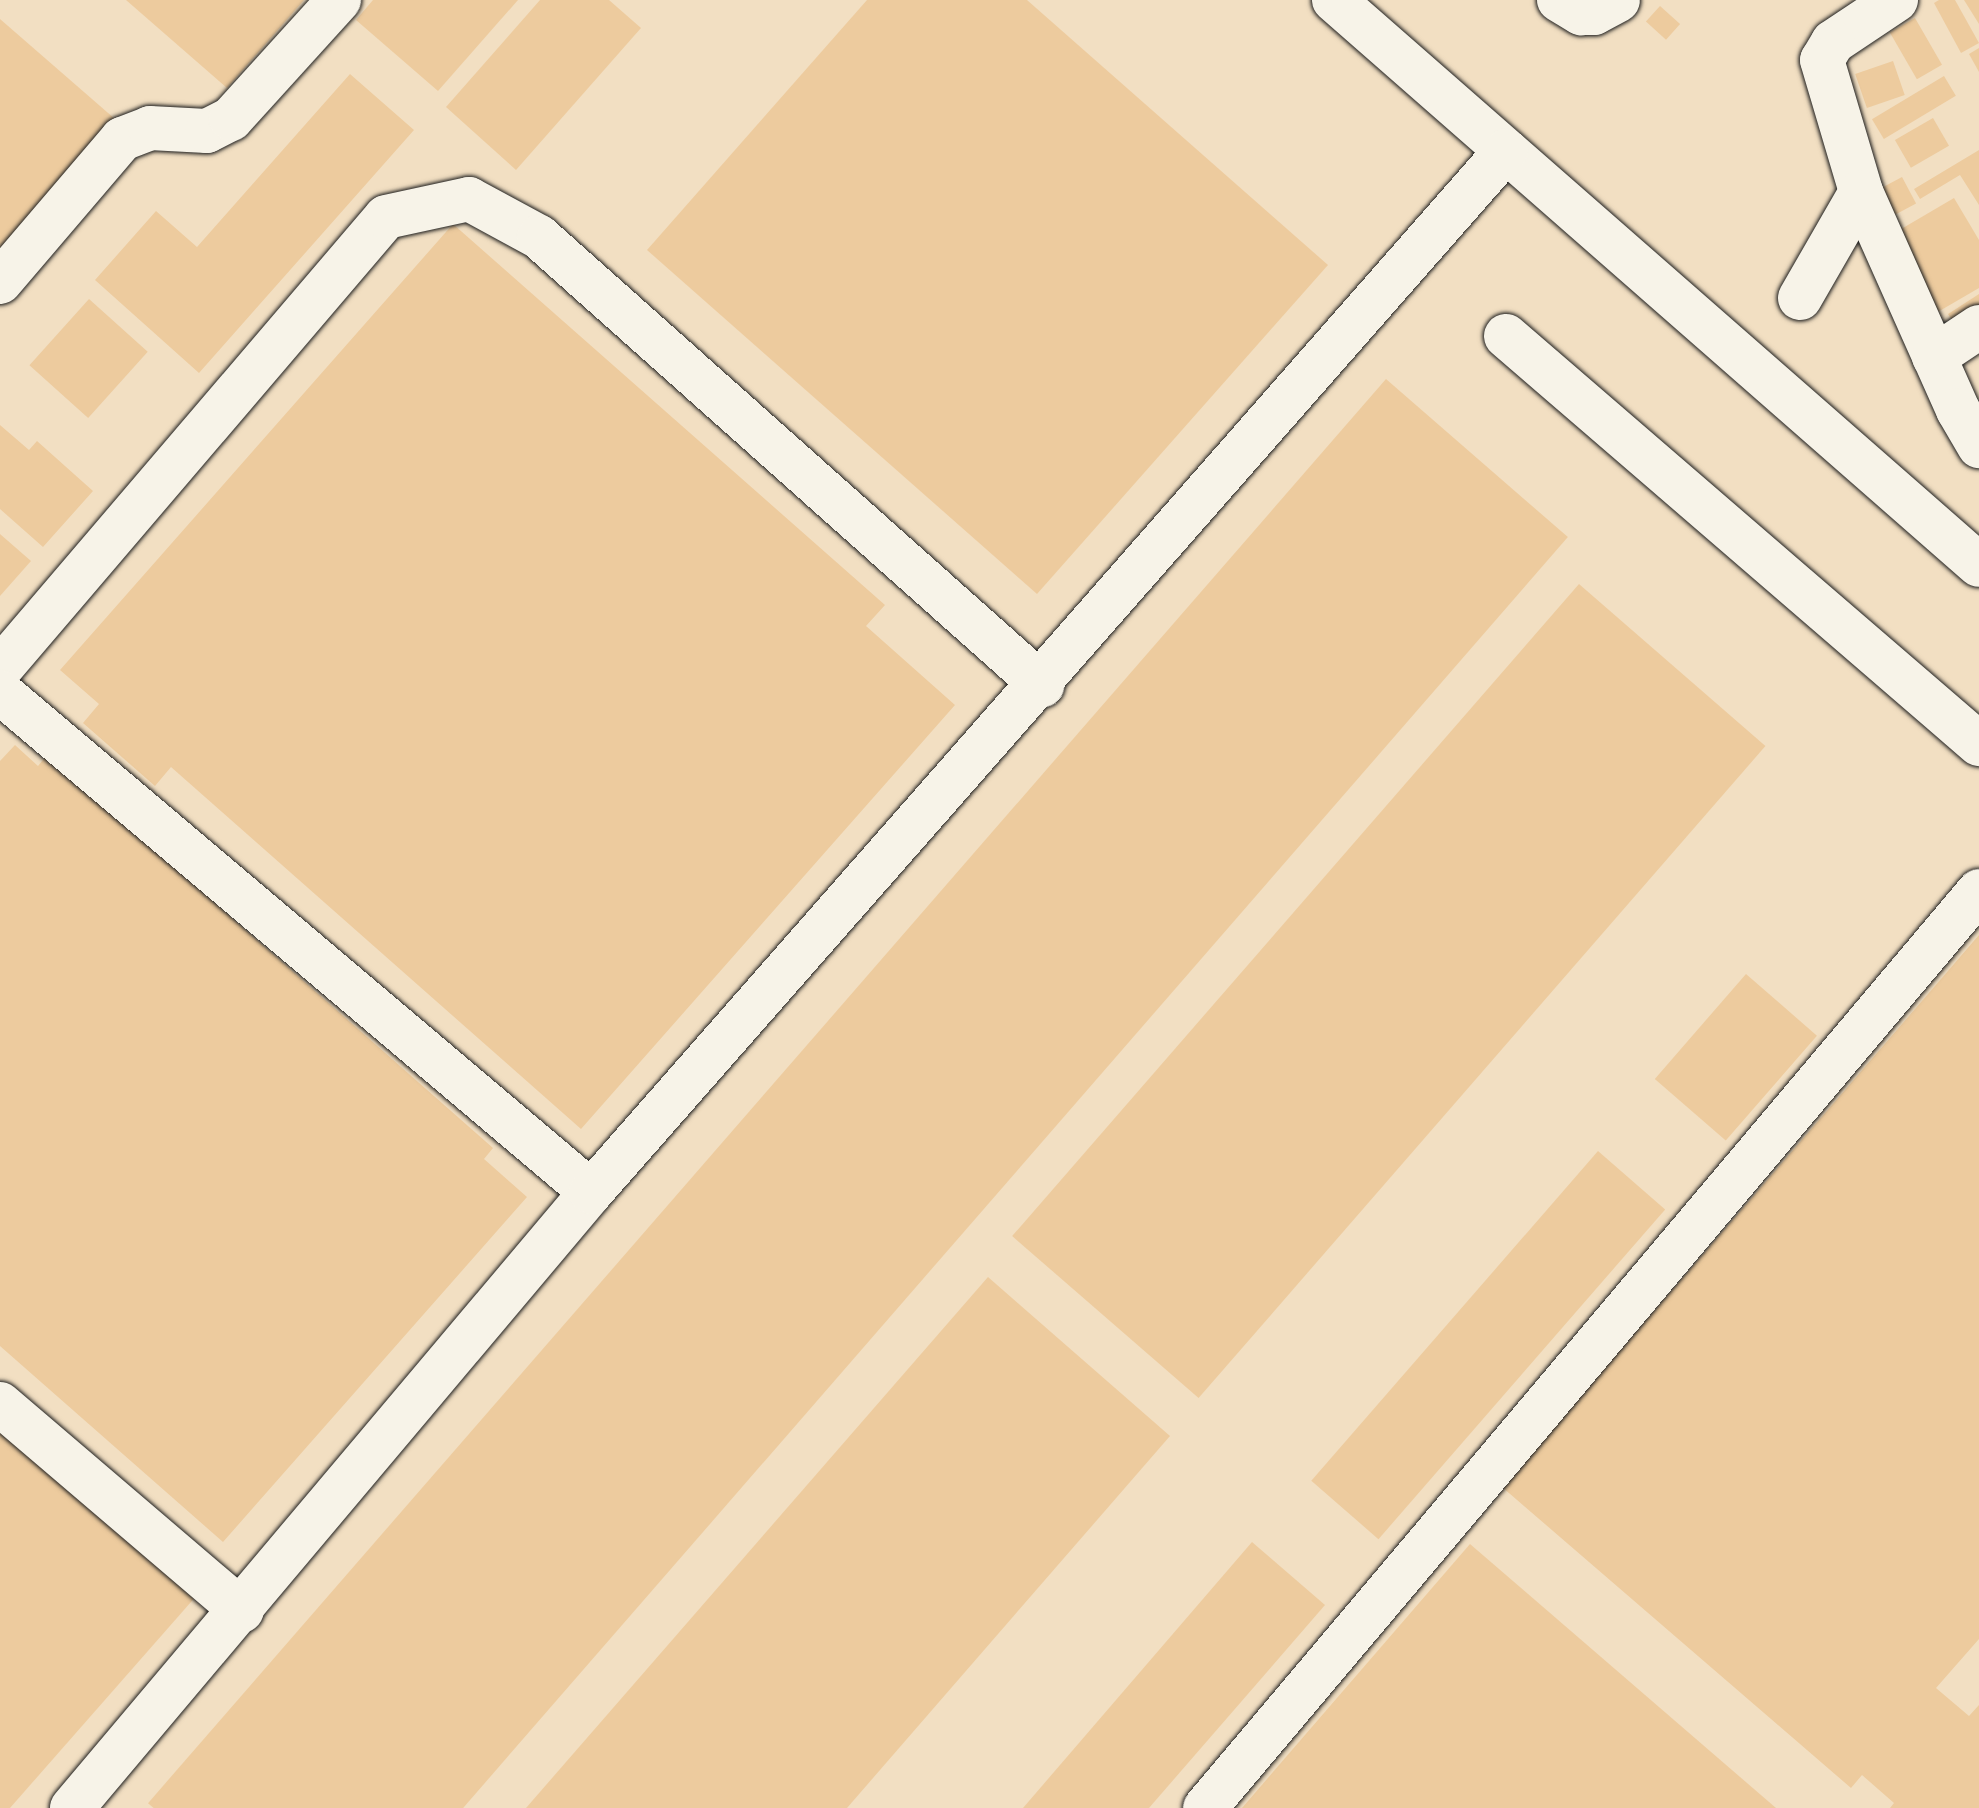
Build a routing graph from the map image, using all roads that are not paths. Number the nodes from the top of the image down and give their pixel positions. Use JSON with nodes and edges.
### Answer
{"nodes":[{"id":1,"x":339,"y":0,"type":"edge"},
{"id":2,"x":1334,"y":0,"type":"edge"},
{"id":3,"x":1559,"y":0,"type":"edge"},
{"id":4,"x":1618,"y":0,"type":"edge"},
{"id":5,"x":1896,"y":0,"type":"edge"},
{"id":6,"x":1506,"y":151,"type":"junction"},
{"id":7,"x":1861,"y":192,"type":"junction"},
{"id":8,"x":0,"y":282,"type":"edge"},
{"id":9,"x":1800,"y":298,"type":"dead end"},
{"id":10,"x":1979,"y":327,"type":"edge"},
{"id":11,"x":1506,"y":336,"type":"dead end"},
{"id":12,"x":1934,"y":357,"type":"junction"},
{"id":13,"x":1979,"y":446,"type":"edge"},
{"id":14,"x":1979,"y":565,"type":"edge"},
{"id":15,"x":0,"y":669,"type":"edge"},
{"id":16,"x":1042,"y":685,"type":"junction"},
{"id":17,"x":0,"y":692,"type":"edge"},
{"id":18,"x":1979,"y":744,"type":"edge"},
{"id":19,"x":1979,"y":891,"type":"edge"},
{"id":20,"x":591,"y":1192,"type":"junction"},
{"id":21,"x":0,"y":1404,"type":"edge"},
{"id":22,"x":242,"y":1611,"type":"junction"},
{"id":23,"x":72,"y":1808,"type":"edge"},
{"id":24,"x":1205,"y":1808,"type":"edge"}],
"edges":[{"from":1,"to":8,"type":"street"},
{"from":2,"to":6,"type":"street"},
{"from":3,"to":4,"type":"street"},
{"from":5,"to":7,"type":"street"},
{"from":6,"to":14,"type":"street"},
{"from":6,"to":16,"type":"street"},
{"from":7,"to":9,"type":"street"},
{"from":7,"to":12,"type":"street"},
{"from":10,"to":12,"type":"street"},
{"from":11,"to":18,"type":"street"},
{"from":12,"to":13,"type":"street"},
{"from":15,"to":16,"type":"street"},
{"from":16,"to":20,"type":"street"},
{"from":17,"to":20,"type":"street"},
{"from":19,"to":24,"type":"street"},
{"from":20,"to":22,"type":"street"},
{"from":21,"to":22,"type":"street"},
{"from":22,"to":23,"type":"street"}]}
